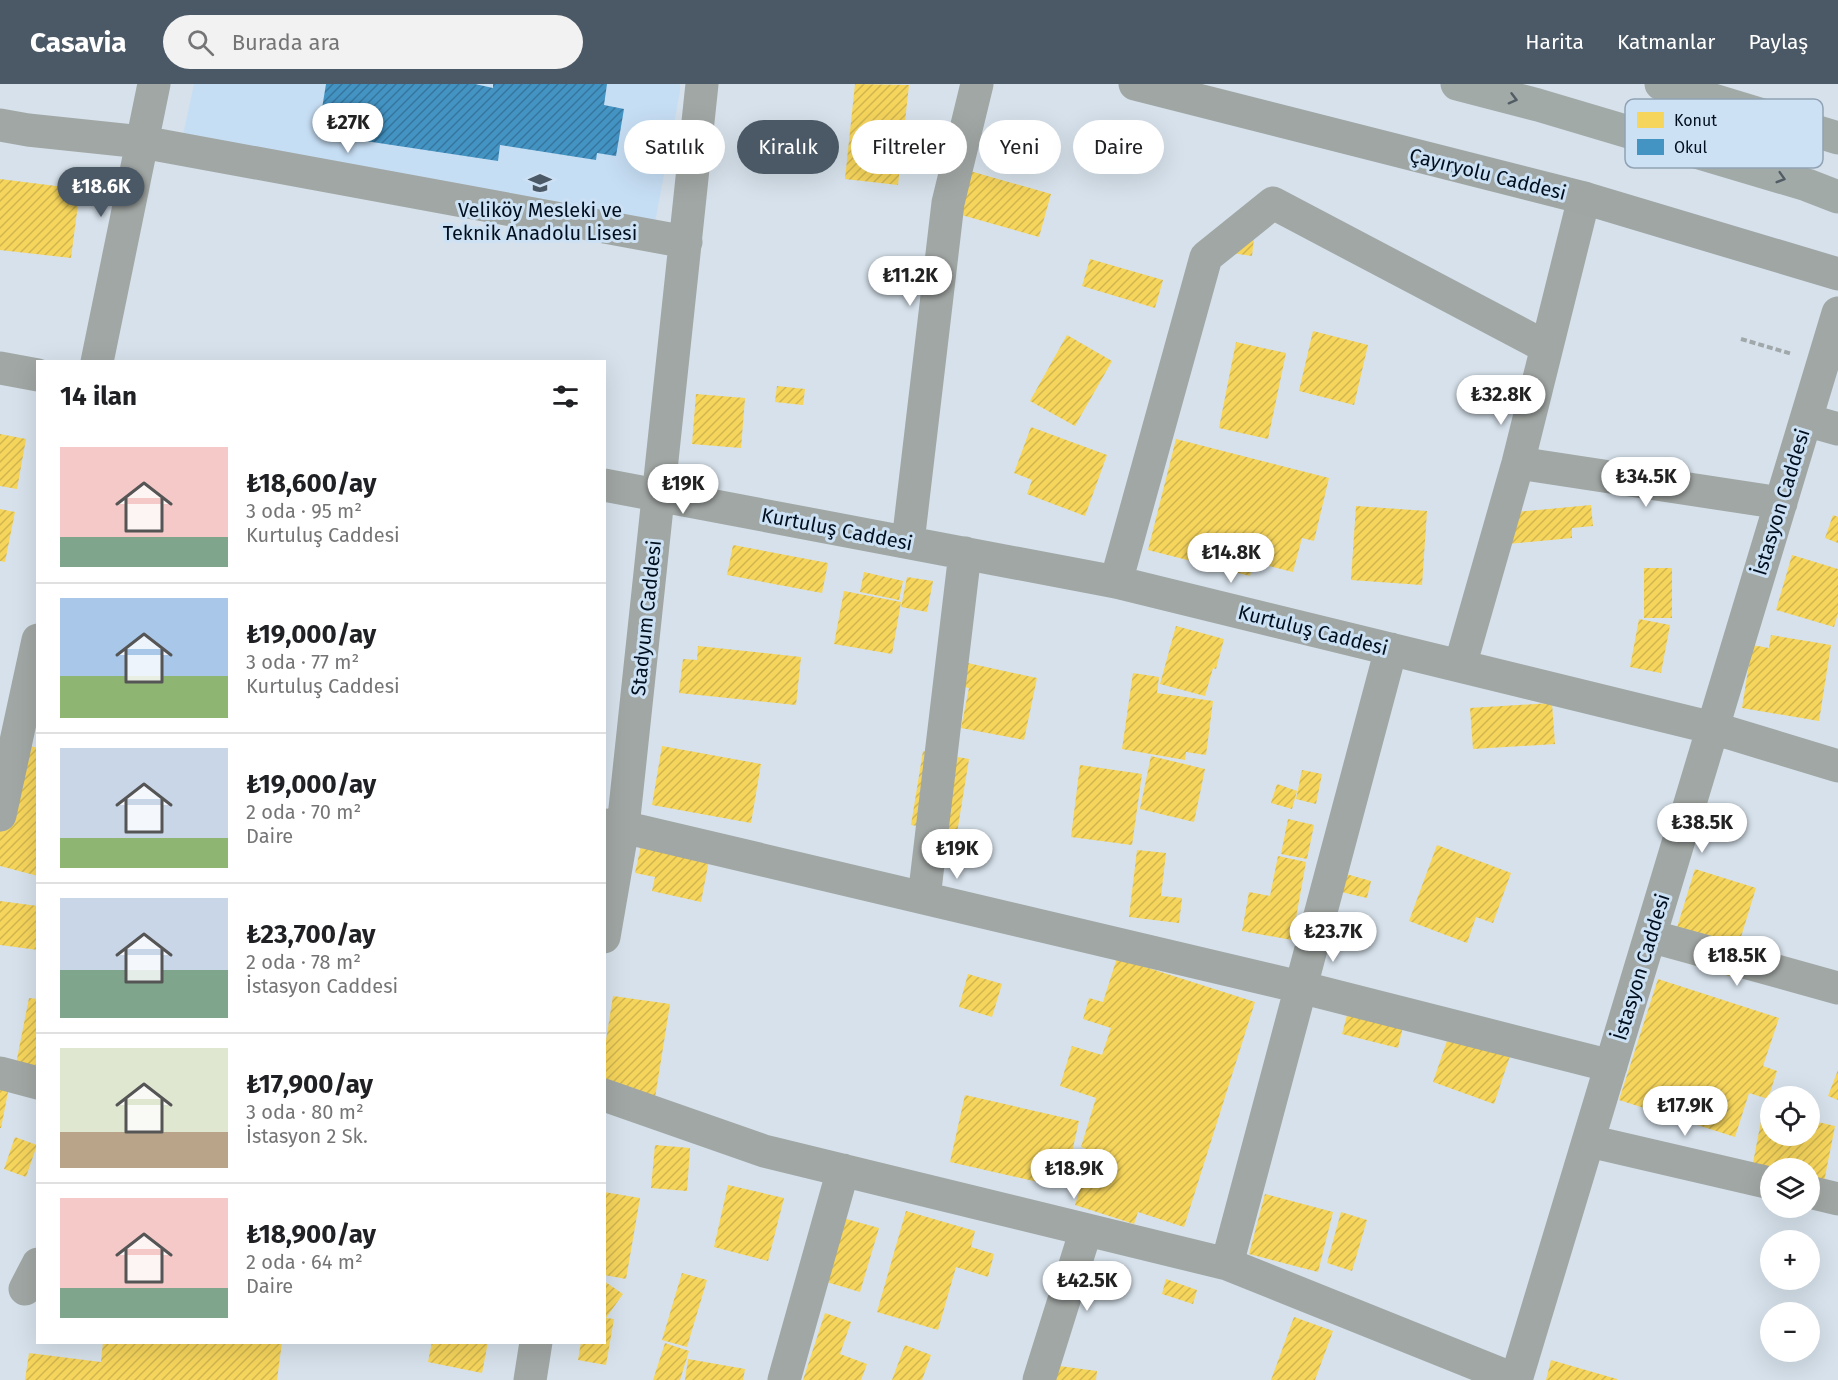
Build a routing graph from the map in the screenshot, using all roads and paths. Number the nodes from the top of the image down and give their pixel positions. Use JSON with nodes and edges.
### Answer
{"nodes":[{"id":1,"x":154,"y":84,"type":"edge"},
{"id":2,"x":702,"y":84,"type":"edge"},
{"id":3,"x":977,"y":84,"type":"edge"},
{"id":4,"x":1136,"y":84,"type":"edge"},
{"id":5,"x":1457,"y":84,"type":"edge"},
{"id":6,"x":1661,"y":84,"type":"edge"},
{"id":7,"x":1710,"y":99,"type":"edge"},
{"id":8,"x":0,"y":125,"type":"edge"},
{"id":9,"x":1625,"y":131,"type":"edge"},
{"id":10,"x":1823,"y":133,"type":"edge"},
{"id":11,"x":1838,"y":138,"type":"edge"},
{"id":12,"x":142,"y":142,"type":"junction"},
{"id":13,"x":1748,"y":168,"type":"edge"},
{"id":14,"x":1838,"y":197,"type":"edge"},
{"id":15,"x":1584,"y":198,"type":"junction"},
{"id":16,"x":686,"y":242,"type":"junction"},
{"id":17,"x":1838,"y":274,"type":"edge"},
{"id":18,"x":1838,"y":313,"type":"edge"},
{"id":19,"x":1741,"y":339,"type":"dead end"},
{"id":20,"x":1546,"y":347,"type":"junction"},
{"id":21,"x":97,"y":360,"type":"edge"},
{"id":22,"x":1823,"y":363,"type":"junction"},
{"id":23,"x":0,"y":368,"type":"edge"},
{"id":24,"x":36,"y":375,"type":"edge"},
{"id":25,"x":1806,"y":420,"type":"junction"},
{"id":26,"x":1838,"y":429,"type":"edge"},
{"id":27,"x":1518,"y":463,"type":"junction"},
{"id":28,"x":606,"y":485,"type":"edge"},
{"id":29,"x":659,"y":495,"type":"junction"},
{"id":30,"x":1781,"y":503,"type":"junction"},
{"id":31,"x":908,"y":542,"type":"junction"},
{"id":32,"x":965,"y":553,"type":"junction"},
{"id":33,"x":1116,"y":582,"type":"junction"},
{"id":34,"x":1391,"y":649,"type":"junction"},
{"id":35,"x":36,"y":658,"type":"edge"},
{"id":36,"x":1460,"y":666,"type":"junction"},
{"id":37,"x":31,"y":703,"type":"edge"},
{"id":38,"x":1713,"y":728,"type":"junction"},
{"id":39,"x":1838,"y":766,"type":"edge"},
{"id":40,"x":0,"y":815,"type":"edge"},
{"id":41,"x":614,"y":826,"type":"edge"},
{"id":42,"x":924,"y":898,"type":"junction"},
{"id":43,"x":606,"y":915,"type":"edge"},
{"id":44,"x":1650,"y":936,"type":"junction"},
{"id":45,"x":1300,"y":987,"type":"junction"},
{"id":46,"x":1838,"y":988,"type":"edge"},
{"id":47,"x":1611,"y":1066,"type":"junction"},
{"id":48,"x":0,"y":1073,"type":"edge"},
{"id":49,"x":36,"y":1082,"type":"edge"},
{"id":50,"x":606,"y":1096,"type":"edge"},
{"id":51,"x":1589,"y":1141,"type":"junction"},
{"id":52,"x":843,"y":1170,"type":"junction"},
{"id":53,"x":1760,"y":1181,"type":"edge"},
{"id":54,"x":1820,"y":1195,"type":"edge"},
{"id":55,"x":1838,"y":1199,"type":"edge"},
{"id":56,"x":1086,"y":1230,"type":"junction"},
{"id":57,"x":1227,"y":1264,"type":"junction"},
{"id":58,"x":537,"y":1344,"type":"edge"},
{"id":59,"x":530,"y":1380,"type":"edge"},
{"id":60,"x":784,"y":1380,"type":"edge"},
{"id":61,"x":1039,"y":1380,"type":"edge"},
{"id":62,"x":1516,"y":1380,"type":"edge"}],
"edges":[{"from":1,"to":12,"type":"street"},
{"from":2,"to":16,"type":"street","name":"Stadyum Caddesi"},
{"from":3,"to":31,"type":"street"},
{"from":4,"to":15,"type":"street","name":"Çayıryolu Caddesi"},
{"from":5,"to":9,"type":"main road","one_way":true},
{"from":6,"to":7,"type":"main road"},
{"from":8,"to":12,"type":"street"},
{"from":10,"to":11,"type":"main road"},
{"from":12,"to":16,"type":"street"},
{"from":12,"to":21,"type":"street"},
{"from":13,"to":14,"type":"main road","one_way":true},
{"from":15,"to":17,"type":"street","name":"Çayıryolu Caddesi"},
{"from":15,"to":20,"type":"street"},
{"from":16,"to":29,"type":"street","name":"Stadyum Caddesi"},
{"from":18,"to":22,"type":"street","name":"İstasyon Caddesi"},
{"from":19,"to":22,"type":"path"},
{"from":20,"to":27,"type":"street"},
{"from":20,"to":33,"type":"street"},
{"from":22,"to":25,"type":"street","name":"İstasyon Caddesi"},
{"from":23,"to":24,"type":"street"},
{"from":25,"to":26,"type":"street"},
{"from":25,"to":30,"type":"street","name":"İstasyon Caddesi"},
{"from":27,"to":30,"type":"street"},
{"from":27,"to":36,"type":"street"},
{"from":28,"to":29,"type":"street","name":"Kurtuluş Caddesi"},
{"from":29,"to":31,"type":"street","name":"Kurtuluş Caddesi"},
{"from":29,"to":41,"type":"street","name":"Stadyum Caddesi"},
{"from":30,"to":38,"type":"street","name":"İstasyon Caddesi"},
{"from":31,"to":32,"type":"street","name":"Kurtuluş Caddesi"},
{"from":32,"to":33,"type":"street","name":"Kurtuluş Caddesi"},
{"from":32,"to":42,"type":"street"},
{"from":33,"to":34,"type":"street","name":"Kurtuluş Caddesi"},
{"from":34,"to":36,"type":"street","name":"Kurtuluş Caddesi"},
{"from":34,"to":45,"type":"street"},
{"from":35,"to":37,"type":"street"},
{"from":36,"to":38,"type":"street","name":"Kurtuluş Caddesi"},
{"from":37,"to":40,"type":"street"},
{"from":38,"to":39,"type":"street","name":"Kurtuluş Caddesi"},
{"from":38,"to":44,"type":"street","name":"İstasyon Caddesi"},
{"from":41,"to":42,"type":"street"},
{"from":41,"to":43,"type":"street","name":"Stadyum Caddesi"},
{"from":42,"to":45,"type":"street"},
{"from":44,"to":46,"type":"street"},
{"from":44,"to":47,"type":"street","name":"İstasyon Caddesi"},
{"from":45,"to":47,"type":"street"},
{"from":45,"to":57,"type":"street"},
{"from":47,"to":51,"type":"street","name":"İstasyon Caddesi"},
{"from":48,"to":49,"type":"street"},
{"from":50,"to":52,"type":"street"},
{"from":51,"to":53,"type":"street"},
{"from":51,"to":62,"type":"street","name":"İstasyon Caddesi"},
{"from":52,"to":56,"type":"street"},
{"from":52,"to":60,"type":"street"},
{"from":54,"to":55,"type":"street"},
{"from":56,"to":57,"type":"street"},
{"from":56,"to":61,"type":"street"},
{"from":57,"to":62,"type":"street"},
{"from":58,"to":59,"type":"street"}]}
